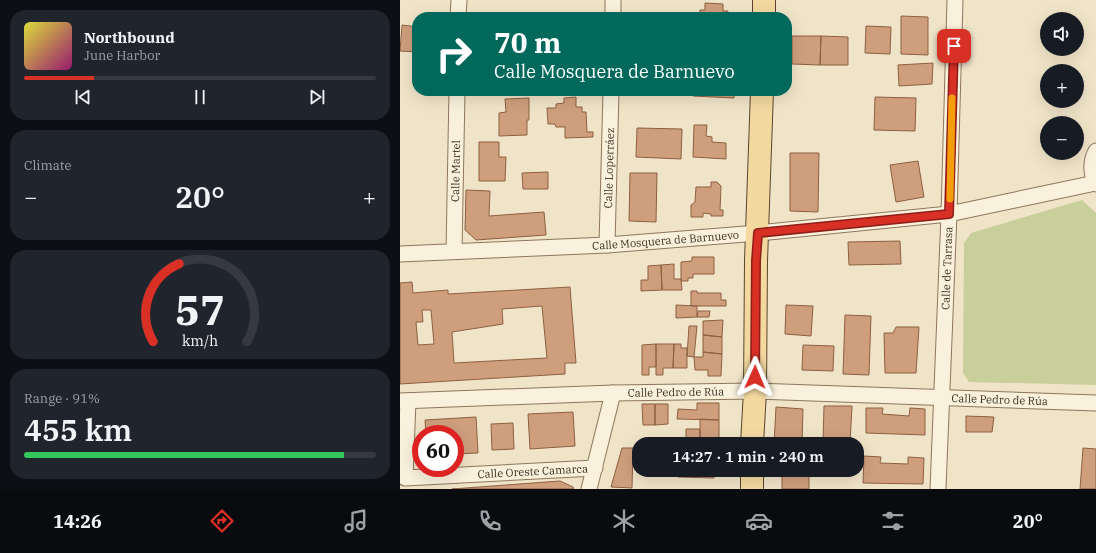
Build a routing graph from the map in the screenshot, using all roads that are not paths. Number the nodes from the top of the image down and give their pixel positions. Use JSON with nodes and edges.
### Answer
{"nodes":[{"id":1,"x":459,"y":0,"type":"edge"},
{"id":2,"x":613,"y":0,"type":"edge"},
{"id":3,"x":764,"y":0,"type":"edge"},
{"id":4,"x":955,"y":0,"type":"edge"},
{"id":5,"x":458,"y":12,"type":"edge"},
{"id":6,"x":613,"y":12,"type":"edge"},
{"id":7,"x":764,"y":12,"type":"edge"},
{"id":8,"x":457,"y":96,"type":"edge"},
{"id":9,"x":611,"y":96,"type":"edge"},
{"id":10,"x":762,"y":96,"type":"edge"},
{"id":11,"x":1096,"y":151,"type":"edge"},
{"id":12,"x":1096,"y":183,"type":"edge"},
{"id":13,"x":949,"y":214,"type":"junction"},
{"id":14,"x":758,"y":233,"type":"junction"},
{"id":15,"x":607,"y":245,"type":"junction"},
{"id":16,"x":454,"y":252,"type":"junction"},
{"id":17,"x":400,"y":254,"type":"edge"},
{"id":18,"x":755,"y":391,"type":"junction"},
{"id":19,"x":613,"y":392,"type":"junction"},
{"id":20,"x":942,"y":397,"type":"junction"},
{"id":21,"x":404,"y":401,"type":"edge"},
{"id":22,"x":1096,"y":403,"type":"edge"},
{"id":23,"x":752,"y":437,"type":"edge"},
{"id":24,"x":595,"y":468,"type":"junction"},
{"id":25,"x":752,"y":477,"type":"edge"},
{"id":26,"x":589,"y":489,"type":"edge"},
{"id":27,"x":752,"y":489,"type":"edge"},
{"id":28,"x":938,"y":489,"type":"edge"}],
"edges":[{"from":1,"to":5,"type":"street"},
{"from":2,"to":6,"type":"street"},
{"from":3,"to":7,"type":"main road"},
{"from":4,"to":13,"type":"street","name":"Calle de Tarrasa"},
{"from":8,"to":16,"type":"street","name":"Calle Martel"},
{"from":9,"to":15,"type":"street","name":"Calle Loperráez"},
{"from":10,"to":14,"type":"main road"},
{"from":11,"to":12,"type":"street"},
{"from":12,"to":13,"type":"street","name":"Calle Mosquera de Barnuevo"},
{"from":13,"to":14,"type":"street","name":"Calle Mosquera de Barnuevo"},
{"from":13,"to":20,"type":"street","name":"Calle de Tarrasa"},
{"from":14,"to":15,"type":"street","name":"Calle Mosquera de Barnuevo"},
{"from":14,"to":18,"type":"main road"},
{"from":15,"to":16,"type":"street","name":"Calle Mosquera de Barnuevo"},
{"from":16,"to":17,"type":"street","name":"Calle Mosquera de Barnuevo"},
{"from":18,"to":19,"type":"street","name":"Calle Pedro de Rúa"},
{"from":18,"to":20,"type":"street","name":"Calle Pedro de Rúa"},
{"from":18,"to":23,"type":"main road"},
{"from":19,"to":21,"type":"street","name":"Calle Pedro de Rúa"},
{"from":19,"to":24,"type":"street"},
{"from":20,"to":22,"type":"street","name":"Calle Pedro de Rúa"},
{"from":20,"to":28,"type":"street","name":"Calle de Tarrasa"},
{"from":21,"to":24,"type":"street","name":"Calle Oreste Camarca"},
{"from":24,"to":26,"type":"street"},
{"from":25,"to":27,"type":"main road"}]}
